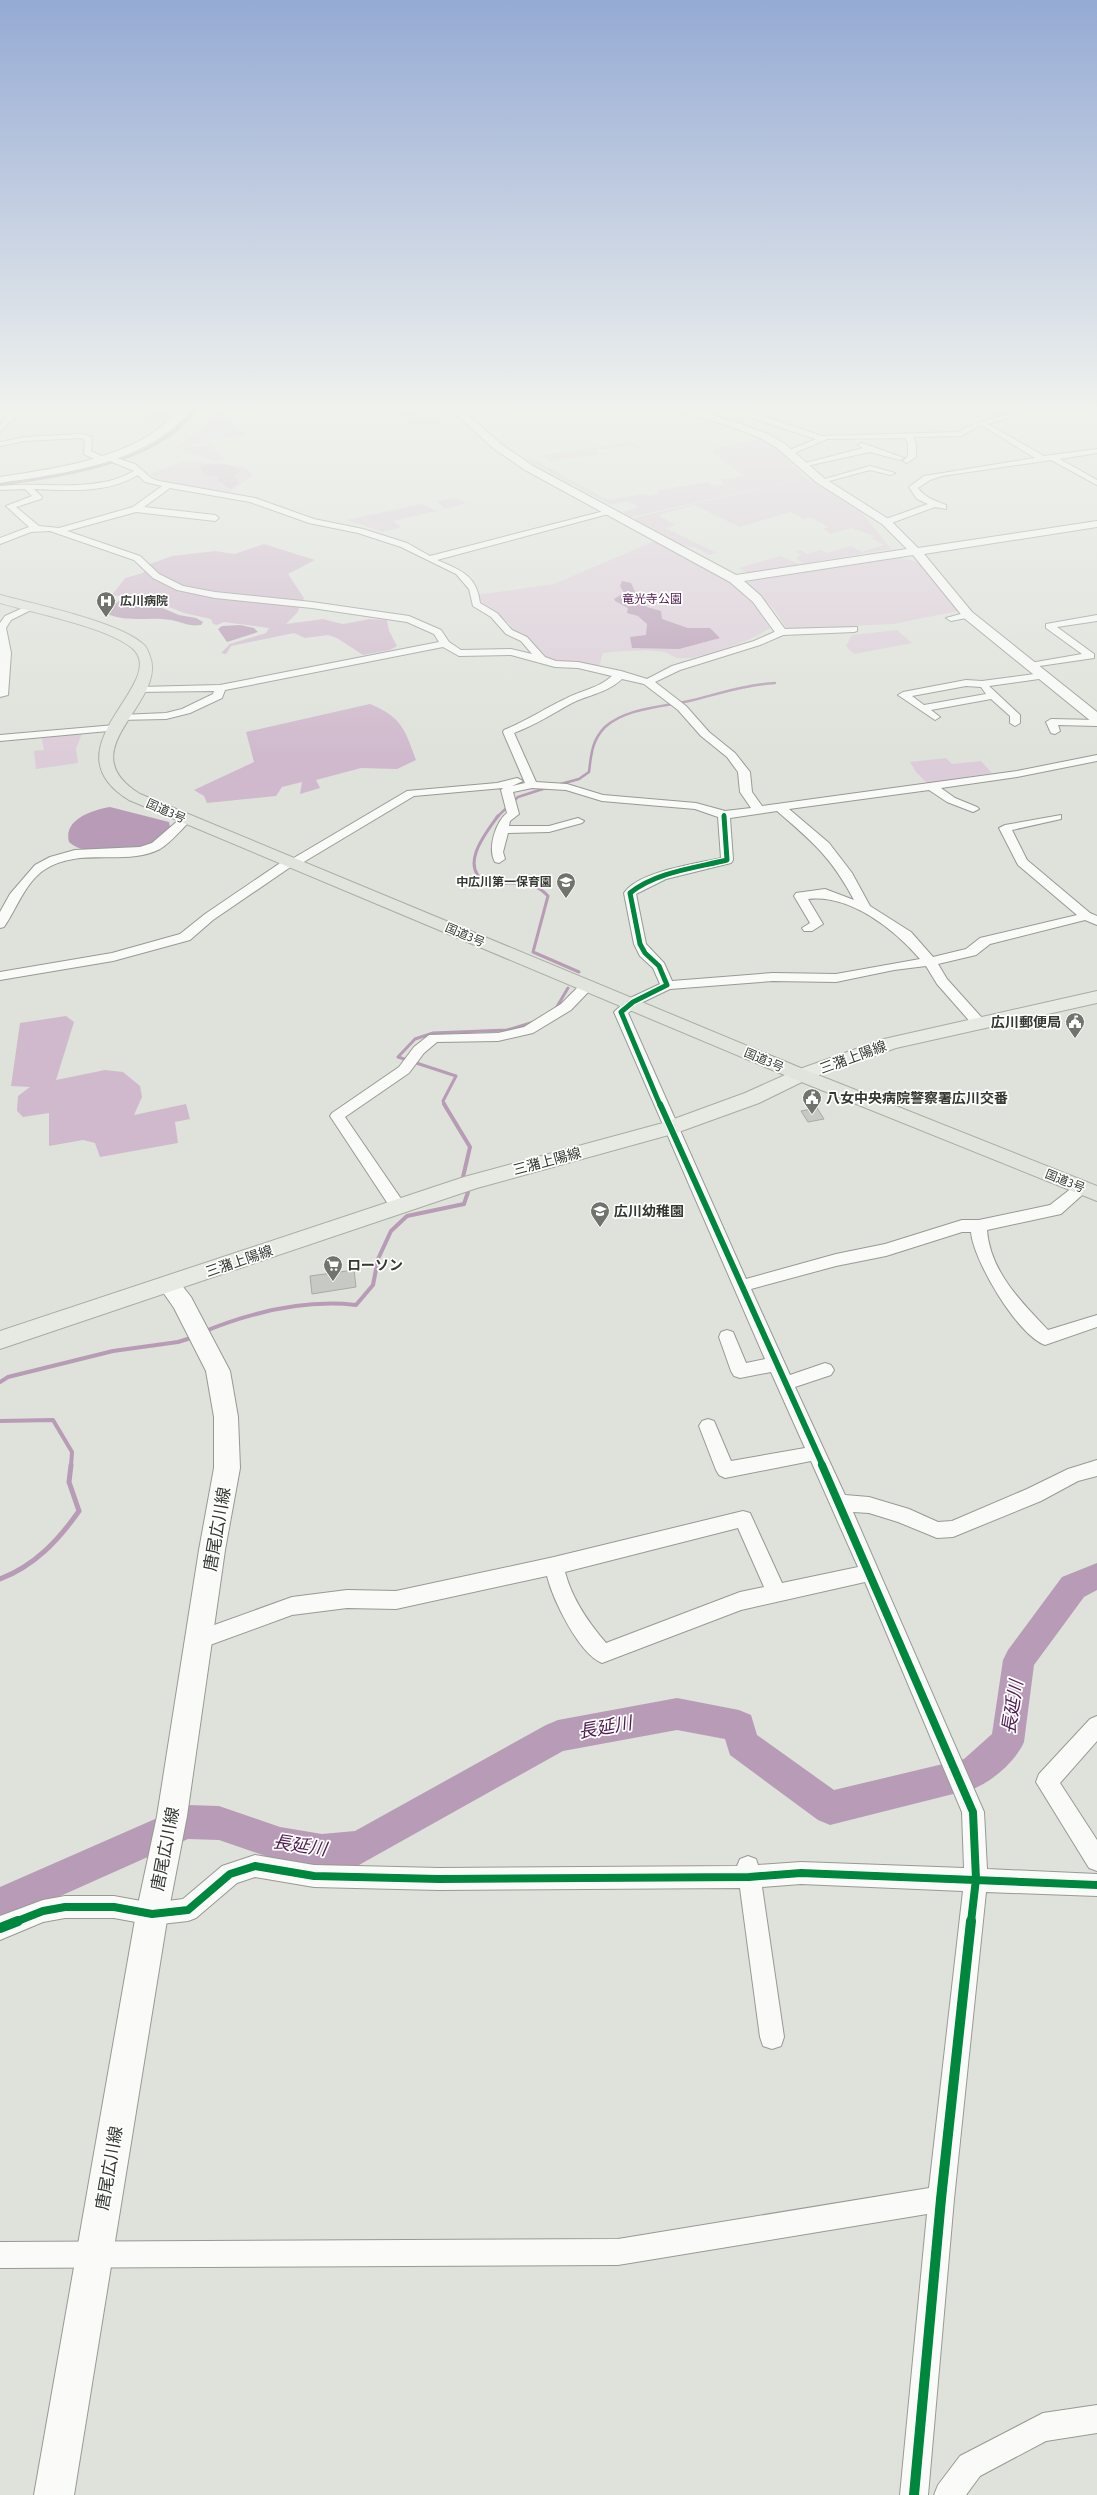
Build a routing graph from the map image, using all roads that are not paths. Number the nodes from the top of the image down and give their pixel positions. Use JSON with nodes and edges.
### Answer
{"nodes":[{"id":1,"x":29,"y":523,"type":"edge"},
{"id":2,"x":84,"y":523,"type":"edge"},
{"id":3,"x":324,"y":523,"type":"edge"},
{"id":4,"x":562,"y":523,"type":"edge"},
{"id":5,"x":632,"y":523,"type":"edge"},
{"id":6,"x":887,"y":523,"type":"edge"},
{"id":7,"x":1097,"y":524,"type":"edge"},
{"id":8,"x":36,"y":528,"type":"junction"},
{"id":9,"x":60,"y":530,"type":"junction"},
{"id":10,"x":0,"y":541,"type":"edge"},
{"id":11,"x":916,"y":552,"type":"junction"},
{"id":12,"x":429,"y":559,"type":"junction"},
{"id":13,"x":734,"y":579,"type":"junction"},
{"id":14,"x":0,"y":599,"type":"edge"},
{"id":15,"x":30,"y":608,"type":"junction"},
{"id":16,"x":968,"y":615,"type":"junction"},
{"id":17,"x":951,"y":618,"type":"dead end"},
{"id":18,"x":1097,"y":618,"type":"edge"},
{"id":19,"x":854,"y":629,"type":"dead end"},
{"id":20,"x":781,"y":632,"type":"junction"},
{"id":21,"x":445,"y":644,"type":"junction"},
{"id":22,"x":542,"y":658,"type":"junction"},
{"id":23,"x":1030,"y":666,"type":"junction"},
{"id":24,"x":621,"y":674,"type":"junction"},
{"id":25,"x":1042,"y":676,"type":"junction"},
{"id":26,"x":648,"y":682,"type":"junction"},
{"id":27,"x":2,"y":683,"type":"edge"},
{"id":28,"x":981,"y":684,"type":"junction"},
{"id":29,"x":220,"y":688,"type":"junction"},
{"id":30,"x":139,"y":690,"type":"junction"},
{"id":31,"x":3,"y":695,"type":"dead end"},
{"id":32,"x":992,"y":696,"type":"junction"},
{"id":33,"x":923,"y":708,"type":"junction"},
{"id":34,"x":935,"y":718,"type":"dead end"},
{"id":35,"x":1097,"y":719,"type":"edge"},
{"id":36,"x":118,"y":723,"type":"junction"},
{"id":37,"x":1015,"y":723,"type":"dead end"},
{"id":38,"x":1097,"y":723,"type":"edge"},
{"id":39,"x":1055,"y":731,"type":"dead end"},
{"id":40,"x":0,"y":738,"type":"edge"},
{"id":41,"x":1097,"y":758,"type":"edge"},
{"id":42,"x":531,"y":782,"type":"junction"},
{"id":43,"x":930,"y":785,"type":"junction"},
{"id":44,"x":778,"y":806,"type":"junction"},
{"id":45,"x":758,"y":809,"type":"junction"},
{"id":46,"x":973,"y":809,"type":"dead end"},
{"id":47,"x":724,"y":815,"type":"junction"},
{"id":48,"x":1057,"y":817,"type":"dead end"},
{"id":49,"x":185,"y":820,"type":"junction"},
{"id":50,"x":578,"y":821,"type":"dead end"},
{"id":51,"x":503,"y":830,"type":"junction"},
{"id":52,"x":499,"y":859,"type":"dead end"},
{"id":53,"x":291,"y":863,"type":"junction"},
{"id":54,"x":865,"y":908,"type":"junction"},
{"id":55,"x":1092,"y":919,"type":"edge"},
{"id":56,"x":0,"y":924,"type":"edge"},
{"id":57,"x":808,"y":928,"type":"dead end"},
{"id":58,"x":930,"y":962,"type":"junction"},
{"id":59,"x":0,"y":976,"type":"edge"},
{"id":60,"x":667,"y":985,"type":"junction"},
{"id":61,"x":587,"y":986,"type":"junction"},
{"id":62,"x":1097,"y":997,"type":"edge"},
{"id":63,"x":629,"y":1004,"type":"junction"},
{"id":64,"x":978,"y":1022,"type":"junction"},
{"id":65,"x":801,"y":1075,"type":"junction"},
{"id":66,"x":669,"y":1128,"type":"junction"},
{"id":67,"x":1093,"y":1192,"type":"edge"},
{"id":68,"x":398,"y":1206,"type":"junction"},
{"id":69,"x":979,"y":1226,"type":"junction"},
{"id":70,"x":169,"y":1285,"type":"junction"},
{"id":71,"x":741,"y":1286,"type":"junction"},
{"id":72,"x":1097,"y":1321,"type":"edge"},
{"id":73,"x":727,"y":1337,"type":"dead end"},
{"id":74,"x":0,"y":1340,"type":"edge"},
{"id":75,"x":776,"y":1364,"type":"junction"},
{"id":76,"x":825,"y":1370,"type":"dead end"},
{"id":77,"x":785,"y":1383,"type":"junction"},
{"id":78,"x":708,"y":1426,"type":"dead end"},
{"id":79,"x":816,"y":1453,"type":"junction"},
{"id":80,"x":1097,"y":1468,"type":"edge"},
{"id":81,"x":838,"y":1503,"type":"junction"},
{"id":82,"x":554,"y":1566,"type":"junction"},
{"id":83,"x":869,"y":1573,"type":"junction"},
{"id":84,"x":776,"y":1592,"type":"junction"},
{"id":85,"x":199,"y":1640,"type":"junction"},
{"id":86,"x":1097,"y":1726,"type":"edge"},
{"id":87,"x":1097,"y":1860,"type":"edge"},
{"id":88,"x":748,"y":1872,"type":"junction"},
{"id":89,"x":976,"y":1879,"type":"junction"},
{"id":90,"x":1097,"y":1885,"type":"edge"},
{"id":91,"x":154,"y":1903,"type":"junction"},
{"id":92,"x":0,"y":1928,"type":"edge"},
{"id":93,"x":772,"y":2037,"type":"dead end"},
{"id":94,"x":942,"y":2199,"type":"junction"},
{"id":95,"x":0,"y":2254,"type":"edge"},
{"id":96,"x":94,"y":2254,"type":"junction"},
{"id":97,"x":1097,"y":2420,"type":"edge"},
{"id":98,"x":54,"y":2495,"type":"edge"},
{"id":99,"x":914,"y":2495,"type":"edge"},
{"id":100,"x":948,"y":2495,"type":"edge"}],
"edges":[{"from":1,"to":8,"type":"street"},
{"from":2,"to":9,"type":"street"},
{"from":3,"to":12,"type":"street"},
{"from":4,"to":12,"type":"street"},
{"from":5,"to":13,"type":"street"},
{"from":6,"to":11,"type":"street"},
{"from":7,"to":11,"type":"street"},
{"from":8,"to":9,"type":"street"},
{"from":8,"to":10,"type":"street"},
{"from":9,"to":21,"type":"street"},
{"from":11,"to":13,"type":"street"},
{"from":11,"to":16,"type":"street"},
{"from":12,"to":22,"type":"street"},
{"from":13,"to":20,"type":"street"},
{"from":14,"to":15,"type":"highway","name":"国道3号"},
{"from":15,"to":27,"type":"street"},
{"from":15,"to":30,"type":"highway","name":"国道3号"},
{"from":16,"to":17,"type":"street"},
{"from":16,"to":23,"type":"street"},
{"from":18,"to":23,"type":"street"},
{"from":19,"to":20,"type":"street"},
{"from":20,"to":26,"type":"street"},
{"from":21,"to":22,"type":"street"},
{"from":21,"to":29,"type":"street"},
{"from":22,"to":24,"type":"street"},
{"from":23,"to":25,"type":"street"},
{"from":24,"to":26,"type":"street"},
{"from":24,"to":42,"type":"street"},
{"from":25,"to":28,"type":"street"},
{"from":25,"to":35,"type":"street"},
{"from":26,"to":45,"type":"street"},
{"from":27,"to":31,"type":"street"},
{"from":28,"to":32,"type":"street"},
{"from":28,"to":33,"type":"street"},
{"from":29,"to":30,"type":"street"},
{"from":29,"to":36,"type":"street"},
{"from":30,"to":36,"type":"highway","name":"国道3号"},
{"from":32,"to":33,"type":"street"},
{"from":32,"to":37,"type":"street"},
{"from":33,"to":34,"type":"street"},
{"from":36,"to":40,"type":"street"},
{"from":36,"to":49,"type":"highway","name":"国道3号"},
{"from":38,"to":39,"type":"street"},
{"from":41,"to":43,"type":"street"},
{"from":42,"to":47,"type":"street"},
{"from":42,"to":51,"type":"street"},
{"from":42,"to":53,"type":"street"},
{"from":43,"to":44,"type":"street"},
{"from":43,"to":46,"type":"street"},
{"from":44,"to":45,"type":"street"},
{"from":44,"to":54,"type":"street"},
{"from":45,"to":47,"type":"street"},
{"from":47,"to":60,"type":"street"},
{"from":48,"to":55,"type":"street"},
{"from":49,"to":53,"type":"highway","name":"国道3号"},
{"from":49,"to":56,"type":"street"},
{"from":50,"to":51,"type":"street"},
{"from":51,"to":52,"type":"street"},
{"from":53,"to":59,"type":"street"},
{"from":53,"to":61,"type":"highway","name":"国道3号"},
{"from":54,"to":57,"type":"street"},
{"from":54,"to":58,"type":"street"},
{"from":55,"to":58,"type":"street"},
{"from":58,"to":60,"type":"street"},
{"from":58,"to":64,"type":"street"},
{"from":60,"to":63,"type":"street"},
{"from":61,"to":63,"type":"highway","name":"国道3号"},
{"from":61,"to":68,"type":"street"},
{"from":62,"to":64,"type":"main road","name":"三潴上陽線"},
{"from":63,"to":65,"type":"highway","name":"国道3号"},
{"from":63,"to":66,"type":"street"},
{"from":64,"to":65,"type":"main road","name":"三潴上陽線"},
{"from":65,"to":66,"type":"main road","name":"三潴上陽線"},
{"from":65,"to":67,"type":"highway","name":"国道3号"},
{"from":66,"to":68,"type":"main road","name":"三潴上陽線"},
{"from":66,"to":71,"type":"street"},
{"from":67,"to":69,"type":"street"},
{"from":68,"to":70,"type":"main road","name":"三潴上陽線"},
{"from":69,"to":71,"type":"street"},
{"from":69,"to":72,"type":"street"},
{"from":70,"to":74,"type":"main road","name":"三潴上陽線"},
{"from":70,"to":85,"type":"main road","name":"唐尾広川線"},
{"from":71,"to":75,"type":"street"},
{"from":73,"to":75,"type":"street"},
{"from":75,"to":77,"type":"street"},
{"from":76,"to":77,"type":"street"},
{"from":77,"to":79,"type":"street"},
{"from":78,"to":79,"type":"street"},
{"from":79,"to":81,"type":"street"},
{"from":80,"to":81,"type":"street"},
{"from":81,"to":83,"type":"street"},
{"from":82,"to":84,"type":"street"},
{"from":82,"to":84,"type":"street"},
{"from":82,"to":85,"type":"street"},
{"from":83,"to":84,"type":"street"},
{"from":83,"to":89,"type":"street"},
{"from":85,"to":91,"type":"main road","name":"唐尾広川線"},
{"from":86,"to":87,"type":"street"},
{"from":88,"to":89,"type":"street"},
{"from":88,"to":91,"type":"street"},
{"from":88,"to":93,"type":"street"},
{"from":89,"to":90,"type":"street"},
{"from":89,"to":94,"type":"street"},
{"from":91,"to":92,"type":"street"},
{"from":91,"to":96,"type":"main road","name":"唐尾広川線"},
{"from":94,"to":96,"type":"street"},
{"from":94,"to":99,"type":"street"},
{"from":95,"to":96,"type":"street"},
{"from":96,"to":98,"type":"main road","name":"唐尾広川線"},
{"from":97,"to":100,"type":"street"}]}
